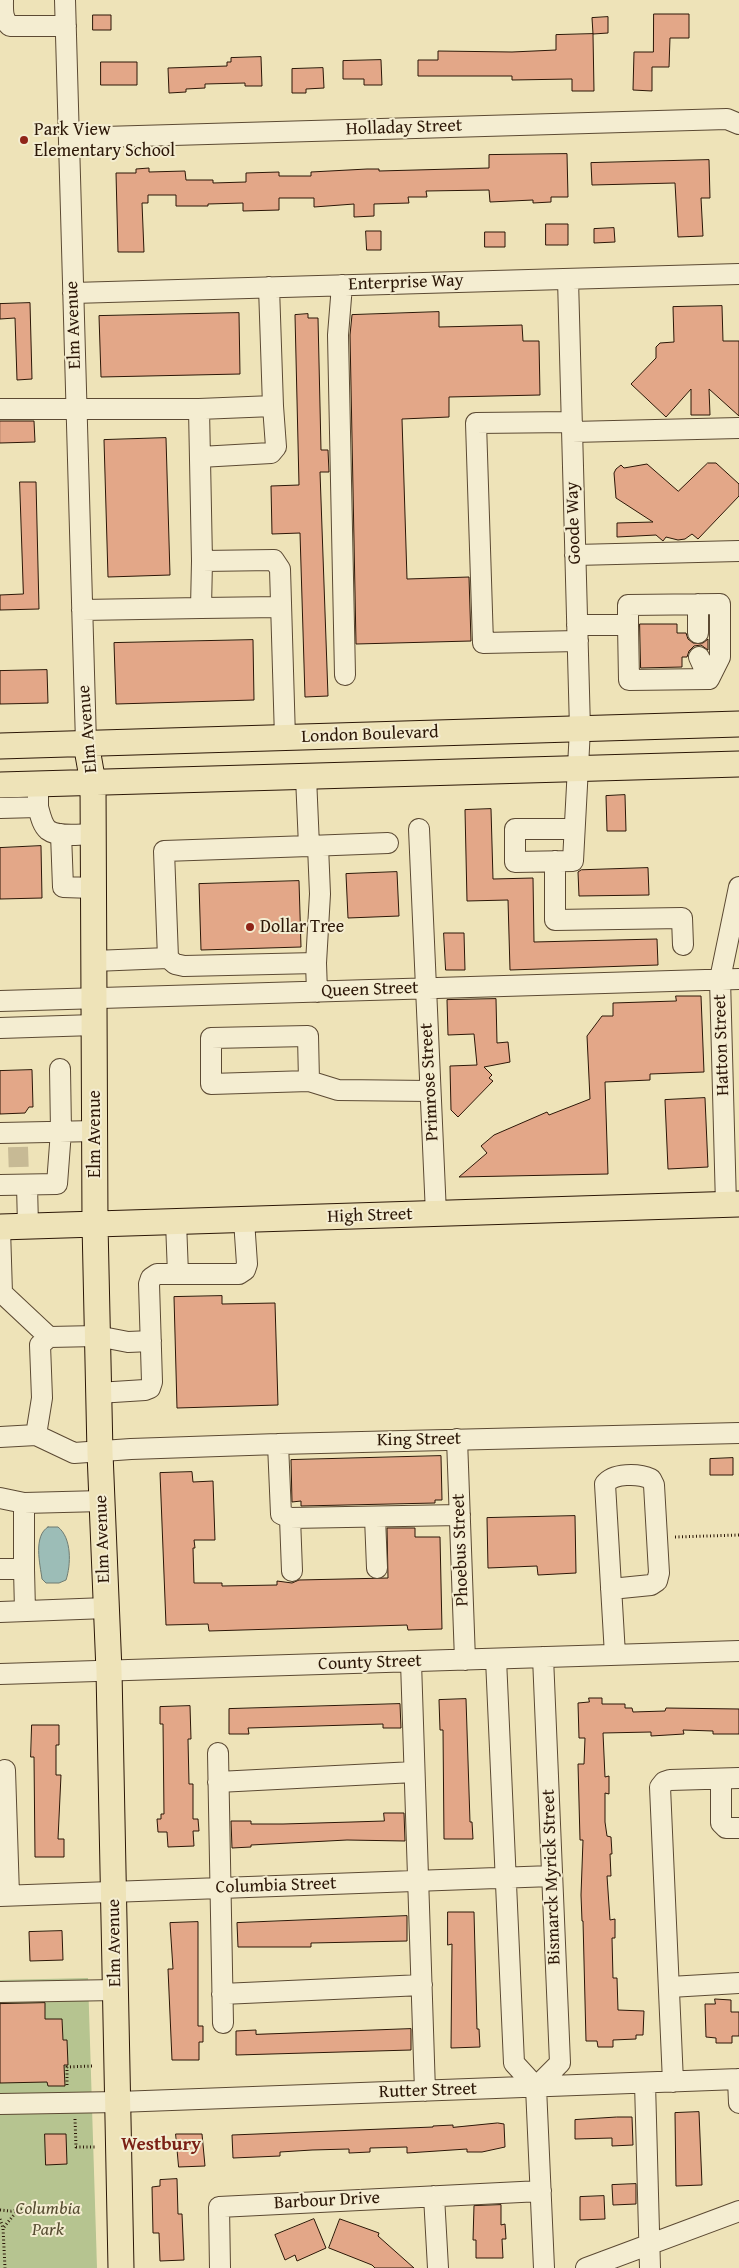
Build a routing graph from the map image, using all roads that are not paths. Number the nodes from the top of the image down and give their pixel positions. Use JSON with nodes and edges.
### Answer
{"nodes":[{"id":1,"x":3,"y":0,"type":"edge"},
{"id":2,"x":65,"y":0,"type":"edge"},
{"id":3,"x":66,"y":26,"type":"junction"},
{"id":4,"x":739,"y":124,"type":"edge"},
{"id":5,"x":69,"y":138,"type":"junction"},
{"id":6,"x":739,"y":274,"type":"edge"},
{"id":7,"x":568,"y":279,"type":"junction"},
{"id":8,"x":342,"y":285,"type":"junction"},
{"id":9,"x":269,"y":287,"type":"junction"},
{"id":10,"x":73,"y":293,"type":"junction"},
{"id":11,"x":273,"y":406,"type":"junction"},
{"id":12,"x":0,"y":409,"type":"edge"},
{"id":13,"x":199,"y":409,"type":"junction"},
{"id":14,"x":76,"y":410,"type":"junction"},
{"id":15,"x":572,"y":427,"type":"junction"},
{"id":16,"x":739,"y":428,"type":"edge"},
{"id":17,"x":200,"y":457,"type":"junction"},
{"id":18,"x":739,"y":551,"type":"edge"},
{"id":19,"x":575,"y":555,"type":"junction"},
{"id":20,"x":202,"y":562,"type":"junction"},
{"id":21,"x":698,"y":604,"type":"junction"},
{"id":22,"x":281,"y":607,"type":"junction"},
{"id":23,"x":201,"y":608,"type":"junction"},
{"id":24,"x":82,"y":610,"type":"junction"},
{"id":25,"x":628,"y":625,"type":"junction"},
{"id":26,"x":577,"y":633,"type":"junction"},
{"id":27,"x":698,"y":633,"type":"dead end"},
{"id":28,"x":698,"y":657,"type":"dead end"},
{"id":29,"x":345,"y":675,"type":"dead end"},
{"id":30,"x":709,"y":679,"type":"junction"},
{"id":31,"x":739,"y":724,"type":"edge"},
{"id":32,"x":580,"y":729,"type":"junction"},
{"id":33,"x":285,"y":738,"type":"junction"},
{"id":34,"x":86,"y":743,"type":"junction"},
{"id":35,"x":0,"y":746,"type":"edge"},
{"id":36,"x":739,"y":764,"type":"edge"},
{"id":37,"x":578,"y":768,"type":"junction"},
{"id":38,"x":306,"y":777,"type":"junction"},
{"id":39,"x":93,"y":783,"type":"junction"},
{"id":40,"x":0,"y":785,"type":"edge"},
{"id":41,"x":38,"y":796,"type":"junction"},
{"id":42,"x":0,"y":808,"type":"edge"},
{"id":43,"x":574,"y":829,"type":"junction"},
{"id":44,"x":419,"y":830,"type":"dead end"},
{"id":45,"x":61,"y":834,"type":"junction"},
{"id":46,"x":93,"y":834,"type":"junction"},
{"id":47,"x":388,"y":843,"type":"dead end"},
{"id":48,"x":314,"y":846,"type":"junction"},
{"id":49,"x":555,"y":861,"type":"junction"},
{"id":50,"x":739,"y":887,"type":"edge"},
{"id":51,"x":93,"y":888,"type":"junction"},
{"id":52,"x":734,"y":941,"type":"edge"},
{"id":53,"x":683,"y":945,"type":"dead end"},
{"id":54,"x":168,"y":958,"type":"junction"},
{"id":55,"x":94,"y":961,"type":"junction"},
{"id":56,"x":316,"y":962,"type":"junction"},
{"id":57,"x":730,"y":979,"type":"edge"},
{"id":58,"x":426,"y":988,"type":"junction"},
{"id":59,"x":317,"y":992,"type":"junction"},
{"id":60,"x":94,"y":998,"type":"junction"},
{"id":61,"x":0,"y":1001,"type":"edge"},
{"id":62,"x":94,"y":1026,"type":"junction"},
{"id":63,"x":0,"y":1028,"type":"edge"},
{"id":64,"x":60,"y":1069,"type":"dead end"},
{"id":65,"x":309,"y":1081,"type":"junction"},
{"id":66,"x":731,"y":1081,"type":"edge"},
{"id":67,"x":430,"y":1091,"type":"junction"},
{"id":68,"x":61,"y":1131,"type":"junction"},
{"id":69,"x":95,"y":1131,"type":"junction"},
{"id":70,"x":12,"y":1138,"type":"edge"},
{"id":71,"x":16,"y":1182,"type":"edge"},
{"id":72,"x":733,"y":1205,"type":"edge"},
{"id":73,"x":436,"y":1214,"type":"junction"},
{"id":74,"x":244,"y":1220,"type":"junction"},
{"id":75,"x":176,"y":1222,"type":"junction"},
{"id":76,"x":95,"y":1224,"type":"junction"},
{"id":77,"x":28,"y":1226,"type":"junction"},
{"id":78,"x":0,"y":1228,"type":"edge"},
{"id":79,"x":178,"y":1274,"type":"junction"},
{"id":80,"x":1,"y":1293,"type":"edge"},
{"id":81,"x":97,"y":1336,"type":"junction"},
{"id":82,"x":50,"y":1337,"type":"junction"},
{"id":83,"x":151,"y":1341,"type":"junction"},
{"id":84,"x":98,"y":1393,"type":"junction"},
{"id":85,"x":739,"y":1432,"type":"edge"},
{"id":86,"x":36,"y":1435,"type":"junction"},
{"id":87,"x":0,"y":1437,"type":"edge"},
{"id":88,"x":457,"y":1439,"type":"junction"},
{"id":89,"x":278,"y":1444,"type":"junction"},
{"id":90,"x":100,"y":1452,"type":"junction"},
{"id":91,"x":0,"y":1498,"type":"edge"},
{"id":92,"x":102,"y":1501,"type":"junction"},
{"id":93,"x":24,"y":1502,"type":"junction"},
{"id":94,"x":460,"y":1515,"type":"junction"},
{"id":95,"x":375,"y":1517,"type":"junction"},
{"id":96,"x":290,"y":1518,"type":"junction"},
{"id":97,"x":377,"y":1568,"type":"dead end"},
{"id":98,"x":0,"y":1569,"type":"edge"},
{"id":99,"x":24,"y":1569,"type":"junction"},
{"id":100,"x":292,"y":1571,"type":"dead end"},
{"id":101,"x":611,"y":1589,"type":"junction"},
{"id":102,"x":106,"y":1608,"type":"junction"},
{"id":103,"x":25,"y":1611,"type":"junction"},
{"id":104,"x":0,"y":1612,"type":"edge"},
{"id":105,"x":739,"y":1651,"type":"edge"},
{"id":106,"x":615,"y":1655,"type":"junction"},
{"id":107,"x":544,"y":1657,"type":"junction"},
{"id":108,"x":496,"y":1659,"type":"junction"},
{"id":109,"x":465,"y":1660,"type":"junction"},
{"id":110,"x":411,"y":1662,"type":"junction"},
{"id":111,"x":109,"y":1671,"type":"junction"},
{"id":112,"x":0,"y":1674,"type":"edge"},
{"id":113,"x":218,"y":1752,"type":"dead end"},
{"id":114,"x":5,"y":1770,"type":"dead end"},
{"id":115,"x":414,"y":1772,"type":"junction"},
{"id":116,"x":730,"y":1778,"type":"edge"},
{"id":117,"x":218,"y":1782,"type":"junction"},
{"id":118,"x":3,"y":1794,"type":"edge"},
{"id":119,"x":739,"y":1828,"type":"edge"},
{"id":120,"x":552,"y":1876,"type":"junction"},
{"id":121,"x":504,"y":1878,"type":"junction"},
{"id":122,"x":418,"y":1881,"type":"junction"},
{"id":123,"x":220,"y":1888,"type":"junction"},
{"id":124,"x":114,"y":1892,"type":"junction"},
{"id":125,"x":4,"y":1896,"type":"edge"},
{"id":126,"x":739,"y":1983,"type":"edge"},
{"id":127,"x":422,"y":1985,"type":"junction"},
{"id":128,"x":670,"y":1987,"type":"junction"},
{"id":129,"x":116,"y":1990,"type":"junction"},
{"id":130,"x":0,"y":1992,"type":"edge"},
{"id":131,"x":222,"y":1994,"type":"junction"},
{"id":132,"x":223,"y":2023,"type":"dead end"},
{"id":133,"x":739,"y":2079,"type":"edge"},
{"id":134,"x":673,"y":2082,"type":"junction"},
{"id":135,"x":645,"y":2083,"type":"junction"},
{"id":136,"x":536,"y":2087,"type":"junction"},
{"id":137,"x":425,"y":2091,"type":"junction"},
{"id":138,"x":118,"y":2102,"type":"junction"},
{"id":139,"x":739,"y":2103,"type":"edge"},
{"id":140,"x":0,"y":2104,"type":"edge"},
{"id":141,"x":540,"y":2191,"type":"junction"},
{"id":142,"x":434,"y":2196,"type":"junction"},
{"id":143,"x":739,"y":2211,"type":"edge"},
{"id":144,"x":649,"y":2245,"type":"junction"},
{"id":145,"x":121,"y":2268,"type":"edge"},
{"id":146,"x":220,"y":2268,"type":"edge"},
{"id":147,"x":438,"y":2268,"type":"edge"},
{"id":148,"x":544,"y":2268,"type":"edge"},
{"id":149,"x":586,"y":2268,"type":"edge"},
{"id":150,"x":650,"y":2268,"type":"edge"}],
"edges":[{"from":1,"to":3,"type":"street"},
{"from":2,"to":3,"type":"street","name":"Elm Avenue"},
{"from":3,"to":5,"type":"street","name":"Elm Avenue"},
{"from":4,"to":5,"type":"street","name":"Holladay Street"},
{"from":5,"to":10,"type":"street","name":"Elm Avenue"},
{"from":6,"to":7,"type":"street","name":"Enterprise Way"},
{"from":7,"to":8,"type":"street","name":"Enterprise Way"},
{"from":7,"to":15,"type":"street","name":"Goode Way"},
{"from":8,"to":9,"type":"street","name":"Enterprise Way"},
{"from":8,"to":29,"type":"street"},
{"from":9,"to":10,"type":"street","name":"Enterprise Way"},
{"from":9,"to":11,"type":"street"},
{"from":10,"to":14,"type":"street","name":"Elm Avenue"},
{"from":11,"to":13,"type":"street"},
{"from":11,"to":17,"type":"street"},
{"from":12,"to":14,"type":"street"},
{"from":13,"to":14,"type":"street"},
{"from":13,"to":17,"type":"street"},
{"from":14,"to":24,"type":"street","name":"Elm Avenue"},
{"from":15,"to":16,"type":"street"},
{"from":15,"to":19,"type":"street","name":"Goode Way"},
{"from":15,"to":26,"type":"street"},
{"from":17,"to":20,"type":"street"},
{"from":18,"to":19,"type":"street"},
{"from":19,"to":26,"type":"street","name":"Goode Way"},
{"from":20,"to":22,"type":"street"},
{"from":20,"to":23,"type":"street"},
{"from":21,"to":25,"type":"street"},
{"from":21,"to":27,"type":"street"},
{"from":21,"to":30,"type":"street"},
{"from":22,"to":23,"type":"street"},
{"from":22,"to":33,"type":"street"},
{"from":23,"to":24,"type":"street"},
{"from":24,"to":34,"type":"street","name":"Elm Avenue"},
{"from":25,"to":26,"type":"street"},
{"from":25,"to":30,"type":"street"},
{"from":26,"to":32,"type":"street","name":"Goode Way"},
{"from":28,"to":30,"type":"street"},
{"from":31,"to":32,"type":"main road","name":"London Boulevard"},
{"from":32,"to":33,"type":"main road","name":"London Boulevard"},
{"from":32,"to":37,"type":"street","name":"Goode Way"},
{"from":33,"to":34,"type":"main road","name":"London Boulevard"},
{"from":34,"to":35,"type":"main road","name":"London Boulevard"},
{"from":34,"to":39,"type":"main road","name":"Elm Avenue"},
{"from":36,"to":37,"type":"main road"},
{"from":37,"to":38,"type":"main road"},
{"from":37,"to":43,"type":"street","name":"Goode Way"},
{"from":38,"to":39,"type":"main road"},
{"from":38,"to":48,"type":"street"},
{"from":39,"to":41,"type":"main road"},
{"from":39,"to":46,"type":"main road","name":"Elm Avenue"},
{"from":40,"to":41,"type":"main road"},
{"from":41,"to":42,"type":"street"},
{"from":41,"to":45,"type":"street"},
{"from":43,"to":49,"type":"street","name":"Goode Way"},
{"from":43,"to":49,"type":"street"},
{"from":44,"to":58,"type":"street","name":"Primrose Street"},
{"from":45,"to":46,"type":"street"},
{"from":45,"to":51,"type":"street"},
{"from":46,"to":51,"type":"main road","name":"Elm Avenue"},
{"from":47,"to":48,"type":"street"},
{"from":48,"to":54,"type":"street"},
{"from":48,"to":56,"type":"street"},
{"from":49,"to":53,"type":"street"},
{"from":50,"to":52,"type":"street","name":"Hatton Street"},
{"from":51,"to":55,"type":"main road","name":"Elm Avenue"},
{"from":52,"to":57,"type":"street","name":"Hatton Street"},
{"from":54,"to":55,"type":"street"},
{"from":54,"to":56,"type":"street"},
{"from":55,"to":60,"type":"main road","name":"Elm Avenue"},
{"from":56,"to":59,"type":"street"},
{"from":57,"to":58,"type":"street","name":"Queen Street"},
{"from":57,"to":66,"type":"street","name":"Hatton Street"},
{"from":58,"to":59,"type":"street","name":"Queen Street"},
{"from":58,"to":67,"type":"street","name":"Primrose Street"},
{"from":59,"to":60,"type":"street","name":"Queen Street"},
{"from":60,"to":61,"type":"street","name":"Queen Street"},
{"from":60,"to":62,"type":"main road","name":"Elm Avenue"},
{"from":62,"to":63,"type":"street"},
{"from":62,"to":69,"type":"main road","name":"Elm Avenue"},
{"from":64,"to":68,"type":"street"},
{"from":65,"to":65,"type":"street"},
{"from":65,"to":67,"type":"street"},
{"from":66,"to":72,"type":"street","name":"Hatton Street"},
{"from":67,"to":73,"type":"street","name":"Primrose Street"},
{"from":68,"to":69,"type":"street"},
{"from":68,"to":70,"type":"street"},
{"from":68,"to":71,"type":"street"},
{"from":69,"to":76,"type":"main road","name":"Elm Avenue"},
{"from":71,"to":77,"type":"street"},
{"from":72,"to":73,"type":"main road","name":"High Street"},
{"from":73,"to":74,"type":"main road","name":"High Street"},
{"from":74,"to":75,"type":"main road","name":"High Street"},
{"from":74,"to":79,"type":"street"},
{"from":75,"to":76,"type":"main road","name":"High Street"},
{"from":75,"to":79,"type":"street"},
{"from":76,"to":77,"type":"main road","name":"High Street"},
{"from":76,"to":81,"type":"main road","name":"Elm Avenue"},
{"from":77,"to":78,"type":"main road","name":"High Street"},
{"from":78,"to":80,"type":"street"},
{"from":79,"to":83,"type":"street"},
{"from":80,"to":82,"type":"street"},
{"from":81,"to":82,"type":"street"},
{"from":81,"to":83,"type":"street"},
{"from":81,"to":84,"type":"main road","name":"Elm Avenue"},
{"from":82,"to":86,"type":"street"},
{"from":83,"to":84,"type":"street"},
{"from":84,"to":90,"type":"main road","name":"Elm Avenue"},
{"from":85,"to":88,"type":"street","name":"King Street"},
{"from":86,"to":87,"type":"street"},
{"from":86,"to":90,"type":"street","name":"King Street"},
{"from":88,"to":89,"type":"street","name":"King Street"},
{"from":88,"to":94,"type":"street","name":"Phoebus Street"},
{"from":89,"to":90,"type":"street","name":"King Street"},
{"from":89,"to":96,"type":"street"},
{"from":90,"to":92,"type":"main road","name":"Elm Avenue"},
{"from":91,"to":93,"type":"street"},
{"from":92,"to":93,"type":"street"},
{"from":92,"to":102,"type":"main road","name":"Elm Avenue"},
{"from":93,"to":99,"type":"street"},
{"from":94,"to":95,"type":"street"},
{"from":94,"to":109,"type":"street","name":"Phoebus Street"},
{"from":95,"to":96,"type":"street"},
{"from":95,"to":97,"type":"street"},
{"from":96,"to":100,"type":"street"},
{"from":98,"to":99,"type":"street"},
{"from":99,"to":103,"type":"street"},
{"from":101,"to":101,"type":"street"},
{"from":101,"to":106,"type":"street"},
{"from":102,"to":103,"type":"street"},
{"from":102,"to":111,"type":"main road","name":"Elm Avenue"},
{"from":103,"to":104,"type":"street"},
{"from":105,"to":106,"type":"street","name":"County Street"},
{"from":106,"to":107,"type":"street","name":"County Street"},
{"from":107,"to":108,"type":"street","name":"County Street"},
{"from":107,"to":120,"type":"street","name":"Bismarck Myrick Street"},
{"from":108,"to":109,"type":"street","name":"County Street"},
{"from":108,"to":121,"type":"street"},
{"from":109,"to":110,"type":"street","name":"County Street"},
{"from":110,"to":111,"type":"street","name":"County Street"},
{"from":110,"to":115,"type":"street"},
{"from":111,"to":112,"type":"street","name":"County Street"},
{"from":111,"to":124,"type":"main road","name":"Elm Avenue"},
{"from":113,"to":117,"type":"street"},
{"from":114,"to":118,"type":"street"},
{"from":115,"to":117,"type":"street"},
{"from":115,"to":122,"type":"street"},
{"from":116,"to":119,"type":"street"},
{"from":116,"to":128,"type":"street"},
{"from":117,"to":123,"type":"street"},
{"from":118,"to":125,"type":"street"},
{"from":120,"to":121,"type":"street","name":"Columbia Street"},
{"from":120,"to":136,"type":"street","name":"Bismarck Myrick Street"},
{"from":121,"to":122,"type":"street","name":"Columbia Street"},
{"from":121,"to":136,"type":"street"},
{"from":122,"to":123,"type":"street","name":"Columbia Street"},
{"from":122,"to":127,"type":"street"},
{"from":123,"to":124,"type":"street","name":"Columbia Street"},
{"from":123,"to":131,"type":"street"},
{"from":124,"to":125,"type":"street","name":"Columbia Street"},
{"from":124,"to":129,"type":"main road","name":"Elm Avenue"},
{"from":126,"to":128,"type":"street"},
{"from":127,"to":131,"type":"street"},
{"from":127,"to":137,"type":"street"},
{"from":128,"to":134,"type":"street"},
{"from":129,"to":130,"type":"street"},
{"from":129,"to":138,"type":"main road","name":"Elm Avenue"},
{"from":131,"to":132,"type":"street"},
{"from":133,"to":134,"type":"street","name":"Rutter Street"},
{"from":133,"to":139,"type":"street"},
{"from":134,"to":135,"type":"street","name":"Rutter Street"},
{"from":135,"to":136,"type":"street","name":"Rutter Street"},
{"from":135,"to":144,"type":"street"},
{"from":136,"to":137,"type":"street","name":"Rutter Street"},
{"from":136,"to":141,"type":"street"},
{"from":137,"to":138,"type":"street","name":"Rutter Street"},
{"from":138,"to":140,"type":"street","name":"Rutter Street"},
{"from":138,"to":145,"type":"main road","name":"Elm Avenue"},
{"from":141,"to":142,"type":"street","name":"Barbour Drive"},
{"from":141,"to":148,"type":"street"},
{"from":142,"to":146,"type":"street","name":"Barbour Drive"},
{"from":142,"to":147,"type":"street"},
{"from":143,"to":144,"type":"street"},
{"from":144,"to":149,"type":"street"},
{"from":144,"to":150,"type":"street"}]}
